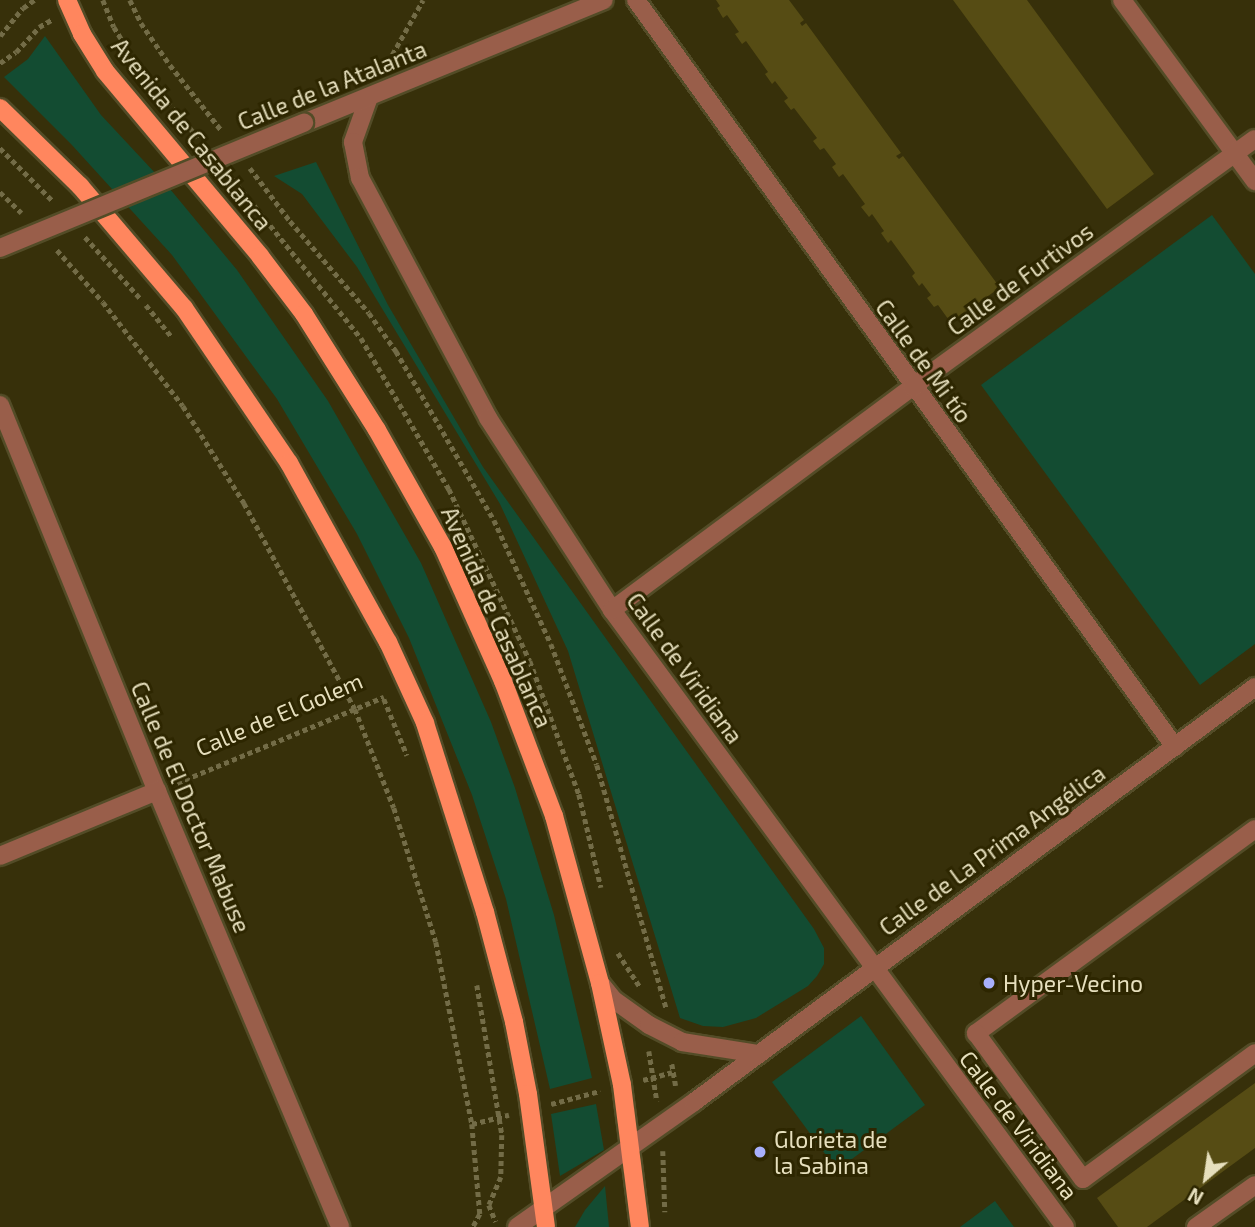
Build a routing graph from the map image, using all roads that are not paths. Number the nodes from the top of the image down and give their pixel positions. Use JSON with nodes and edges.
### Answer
{"nodes":[{"id":1,"x":604,"y":0,"type":"edge"},
{"id":2,"x":636,"y":0,"type":"edge"},
{"id":3,"x":1122,"y":0,"type":"edge"},
{"id":4,"x":69,"y":6,"type":"edge"},
{"id":5,"x":369,"y":96,"type":"junction"},
{"id":6,"x":0,"y":108,"type":"edge"},
{"id":7,"x":1255,"y":139,"type":"edge"},
{"id":8,"x":1235,"y":154,"type":"junction"},
{"id":9,"x":1255,"y":181,"type":"edge"},
{"id":10,"x":0,"y":248,"type":"edge"},
{"id":11,"x":912,"y":387,"type":"junction"},
{"id":12,"x":0,"y":405,"type":"edge"},
{"id":13,"x":612,"y":610,"type":"junction"},
{"id":14,"x":1255,"y":687,"type":"edge"},
{"id":15,"x":1175,"y":747,"type":"junction"},
{"id":16,"x":157,"y":791,"type":"junction"},
{"id":17,"x":1255,"y":829,"type":"edge"},
{"id":18,"x":0,"y":856,"type":"edge"},
{"id":19,"x":873,"y":968,"type":"junction"},
{"id":20,"x":600,"y":983,"type":"junction"},
{"id":21,"x":1255,"y":1053,"type":"edge"},
{"id":22,"x":759,"y":1054,"type":"junction"},
{"id":23,"x":631,"y":1146,"type":"junction"},
{"id":24,"x":1255,"y":1185,"type":"edge"},
{"id":25,"x":545,"y":1208,"type":"junction"},
{"id":26,"x":340,"y":1227,"type":"edge"},
{"id":27,"x":517,"y":1227,"type":"edge"},
{"id":28,"x":546,"y":1227,"type":"edge"},
{"id":29,"x":640,"y":1227,"type":"edge"},
{"id":30,"x":1065,"y":1227,"type":"edge"},
{"id":31,"x":1196,"y":1227,"type":"edge"}],
"edges":[{"from":1,"to":5,"type":"street","name":"Calle de la Atalanta"},
{"from":2,"to":11,"type":"street","name":"Calle de Mi tío"},
{"from":3,"to":8,"type":"street"},
{"from":4,"to":20,"type":"main road","name":"Avenida de Casablanca"},
{"from":5,"to":10,"type":"street","name":"Calle de la Atalanta","bridge":true},
{"from":5,"to":13,"type":"street","name":"Calle de Viridiana"},
{"from":6,"to":25,"type":"main road"},
{"from":7,"to":8,"type":"street","name":"Calle de Furtivos"},
{"from":8,"to":9,"type":"street"},
{"from":8,"to":11,"type":"street","name":"Calle de Furtivos"},
{"from":11,"to":13,"type":"street","name":"Calle de Furtivos"},
{"from":11,"to":15,"type":"street","name":"Calle de Mi tío"},
{"from":12,"to":16,"type":"street","name":"Calle de El Doctor Mabuse"},
{"from":13,"to":19,"type":"street","name":"Calle de Viridiana"},
{"from":14,"to":15,"type":"street","name":"Calle de La Prima Angélica"},
{"from":15,"to":19,"type":"street","name":"Calle de La Prima Angélica"},
{"from":16,"to":18,"type":"street"},
{"from":16,"to":26,"type":"street","name":"Calle de El Doctor Mabuse"},
{"from":17,"to":21,"type":"street"},
{"from":19,"to":22,"type":"street","name":"Calle de La Prima Angélica"},
{"from":19,"to":30,"type":"street","name":"Calle de Viridiana"},
{"from":20,"to":22,"type":"street"},
{"from":20,"to":23,"type":"main road","name":"Avenida de Casablanca"},
{"from":22,"to":23,"type":"street","name":"Calle de La Prima Angélica"},
{"from":23,"to":25,"type":"street","name":"Calle de La Prima Angélica"},
{"from":23,"to":29,"type":"main road","name":"Avenida de Casablanca"},
{"from":24,"to":31,"type":"street"},
{"from":25,"to":27,"type":"street","name":"Calle de La Prima Angélica"},
{"from":25,"to":28,"type":"main road"}]}
